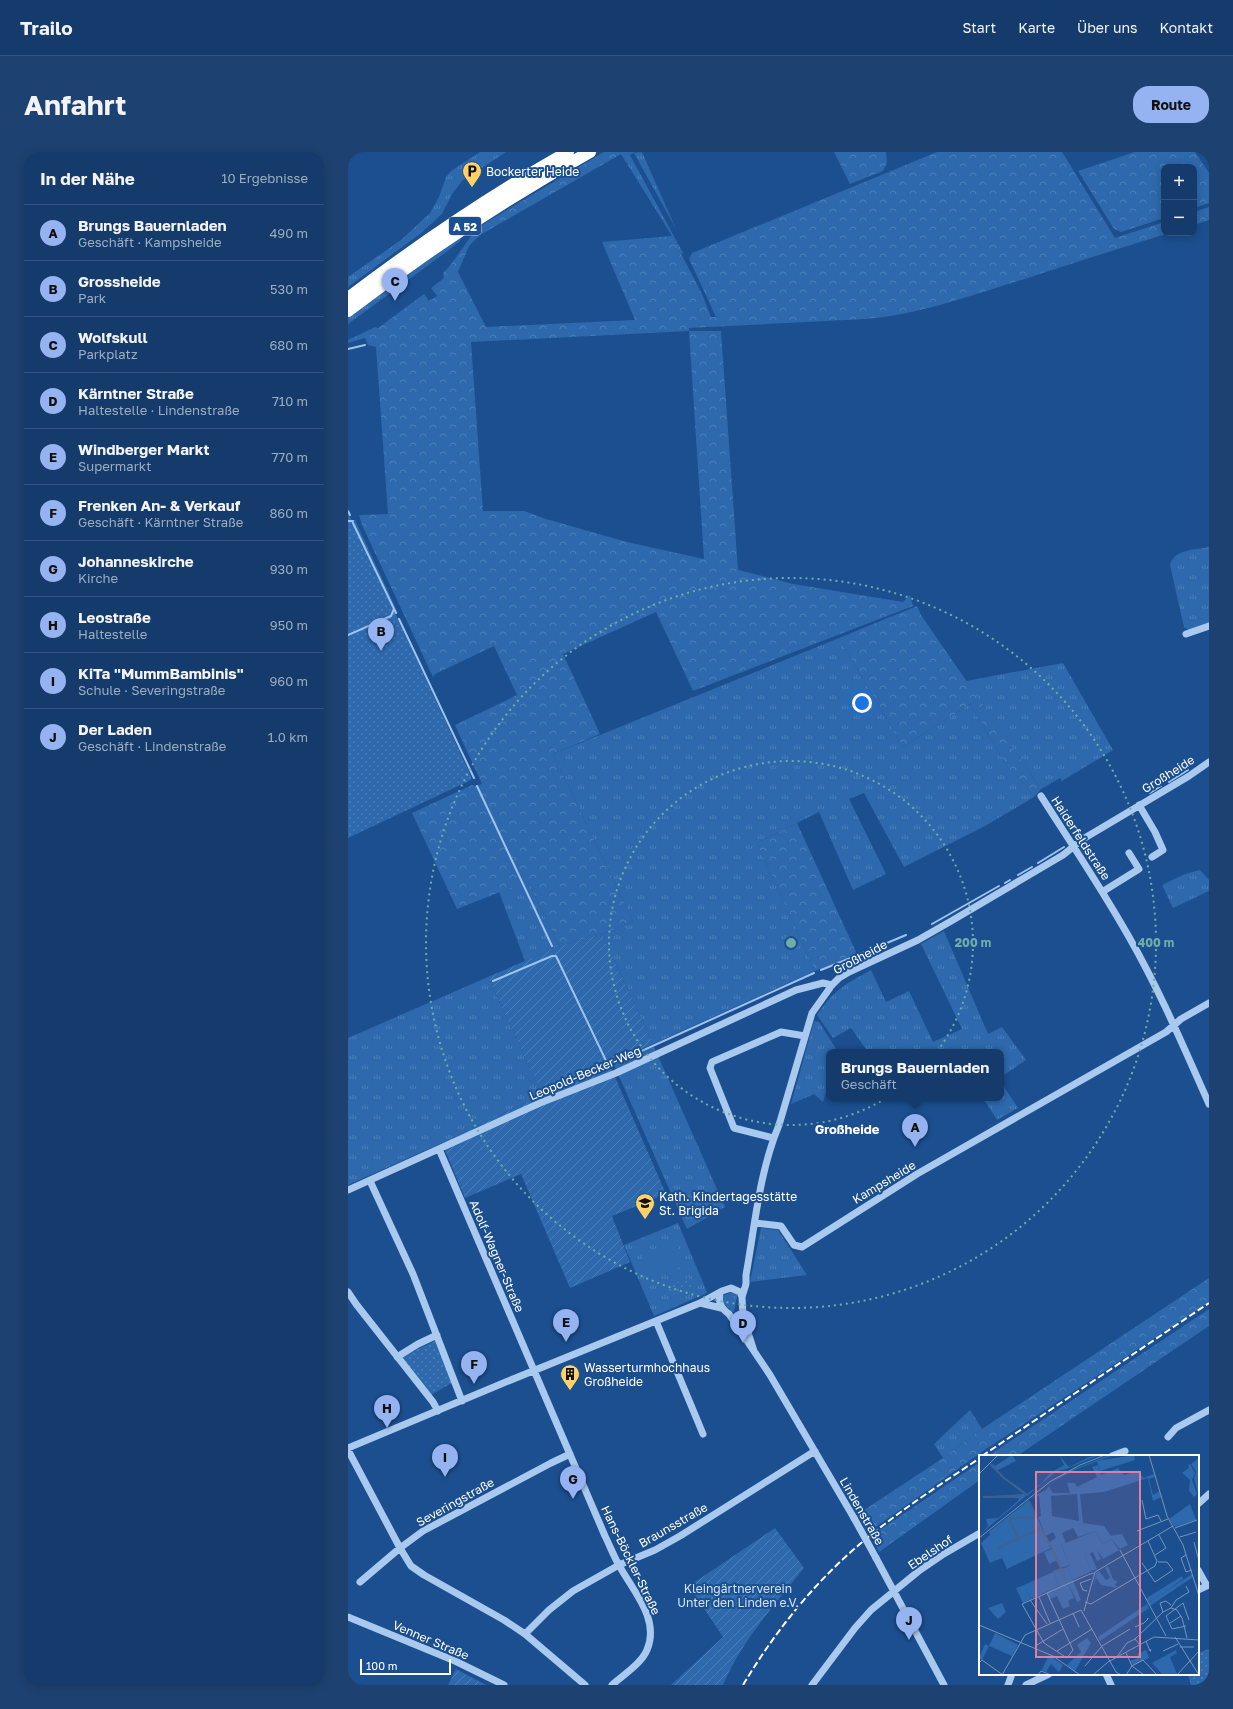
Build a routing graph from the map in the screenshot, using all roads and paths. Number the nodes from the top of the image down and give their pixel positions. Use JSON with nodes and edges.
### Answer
{"nodes":[{"id":1,"x":568,"y":152,"type":"edge"},
{"id":2,"x":590,"y":152,"type":"edge"},
{"id":3,"x":348,"y":298,"type":"edge"},
{"id":4,"x":348,"y":311,"type":"edge"},
{"id":5,"x":1209,"y":626,"type":"edge"},
{"id":6,"x":1186,"y":634,"type":"dead end"},
{"id":7,"x":1209,"y":762,"type":"edge"},
{"id":8,"x":1041,"y":796,"type":"dead end"},
{"id":9,"x":1139,"y":805,"type":"junction"},
{"id":10,"x":1074,"y":846,"type":"junction"},
{"id":11,"x":1129,"y":853,"type":"dead end"},
{"id":12,"x":1152,"y":857,"type":"dead end"},
{"id":13,"x":1102,"y":892,"type":"junction"},
{"id":14,"x":832,"y":985,"type":"junction"},
{"id":15,"x":1209,"y":1003,"type":"edge"},
{"id":16,"x":1174,"y":1026,"type":"junction"},
{"id":17,"x":805,"y":1036,"type":"junction"},
{"id":18,"x":1209,"y":1104,"type":"edge"},
{"id":19,"x":773,"y":1138,"type":"junction"},
{"id":20,"x":439,"y":1150,"type":"junction"},
{"id":21,"x":370,"y":1181,"type":"junction"},
{"id":22,"x":348,"y":1190,"type":"edge"},
{"id":23,"x":756,"y":1223,"type":"junction"},
{"id":24,"x":746,"y":1275,"type":"junction"},
{"id":25,"x":735,"y":1288,"type":"junction"},
{"id":26,"x":348,"y":1292,"type":"edge"},
{"id":27,"x":720,"y":1293,"type":"junction"},
{"id":28,"x":742,"y":1297,"type":"junction"},
{"id":29,"x":700,"y":1303,"type":"junction"},
{"id":30,"x":743,"y":1306,"type":"junction"},
{"id":31,"x":721,"y":1308,"type":"junction"},
{"id":32,"x":729,"y":1314,"type":"junction"},
{"id":33,"x":656,"y":1321,"type":"junction"},
{"id":34,"x":437,"y":1335,"type":"junction"},
{"id":35,"x":754,"y":1351,"type":"junction"},
{"id":36,"x":397,"y":1357,"type":"junction"},
{"id":37,"x":534,"y":1370,"type":"junction"},
{"id":38,"x":462,"y":1401,"type":"junction"},
{"id":39,"x":438,"y":1410,"type":"junction"},
{"id":40,"x":1209,"y":1410,"type":"edge"},
{"id":41,"x":703,"y":1434,"type":"dead end"},
{"id":42,"x":1168,"y":1436,"type":"dead end"},
{"id":43,"x":348,"y":1449,"type":"edge"},
{"id":44,"x":815,"y":1451,"type":"junction"},
{"id":45,"x":1125,"y":1451,"type":"dead end"},
{"id":46,"x":570,"y":1454,"type":"junction"},
{"id":47,"x":1115,"y":1455,"type":"edge"},
{"id":48,"x":1209,"y":1494,"type":"edge"},
{"id":49,"x":1199,"y":1503,"type":"edge"},
{"id":50,"x":979,"y":1534,"type":"edge"},
{"id":51,"x":400,"y":1548,"type":"junction"},
{"id":52,"x":619,"y":1565,"type":"junction"},
{"id":53,"x":1199,"y":1572,"type":"edge"},
{"id":54,"x":360,"y":1582,"type":"dead end"},
{"id":55,"x":1208,"y":1585,"type":"edge"},
{"id":56,"x":1199,"y":1590,"type":"edge"},
{"id":57,"x":894,"y":1591,"type":"junction"},
{"id":58,"x":348,"y":1617,"type":"edge"},
{"id":59,"x":525,"y":1634,"type":"junction"},
{"id":60,"x":1012,"y":1675,"type":"edge"},
{"id":61,"x":1048,"y":1675,"type":"edge"},
{"id":62,"x":1106,"y":1675,"type":"edge"},
{"id":63,"x":504,"y":1685,"type":"edge"},
{"id":64,"x":585,"y":1685,"type":"edge"},
{"id":65,"x":612,"y":1685,"type":"edge"},
{"id":66,"x":812,"y":1685,"type":"edge"},
{"id":67,"x":944,"y":1685,"type":"edge"},
{"id":68,"x":1008,"y":1685,"type":"edge"},
{"id":69,"x":1026,"y":1685,"type":"edge"},
{"id":70,"x":1111,"y":1685,"type":"edge"}],
"edges":[{"from":1,"to":3,"type":"highway","number":"A 52"},
{"from":2,"to":4,"type":"highway","number":"A 52"},
{"from":5,"to":6,"type":"street"},
{"from":7,"to":9,"type":"street","name":"Großheide"},
{"from":8,"to":10,"type":"street","name":"Haiderfeldstraße"},
{"from":9,"to":10,"type":"street","name":"Großheide"},
{"from":9,"to":12,"type":"street","name":"Großheide"},
{"from":10,"to":13,"type":"street","name":"Haiderfeldstraße"},
{"from":10,"to":14,"type":"street","name":"Großheide"},
{"from":11,"to":13,"type":"street","name":"Haiderfeldstraße"},
{"from":13,"to":16,"type":"street","name":"Haiderfeldstraße"},
{"from":14,"to":17,"type":"street","name":"Großheide"},
{"from":14,"to":20,"type":"street","name":"Leopold-Becker-Weg"},
{"from":15,"to":16,"type":"street","name":"Kampsheide"},
{"from":16,"to":18,"type":"street","name":"Haiderfeldstraße"},
{"from":16,"to":23,"type":"street","name":"Kampsheide"},
{"from":17,"to":19,"type":"street","name":"Großheide"},
{"from":17,"to":19,"type":"street"},
{"from":19,"to":23,"type":"street","name":"Großheide"},
{"from":20,"to":21,"type":"street","name":"Leopold-Becker-Weg"},
{"from":20,"to":37,"type":"street","name":"Adolf-Wagner-Straße"},
{"from":21,"to":22,"type":"street","name":"Leopold-Becker-Weg"},
{"from":21,"to":34,"type":"street"},
{"from":23,"to":24,"type":"street","name":"Großheide"},
{"from":24,"to":25,"type":"street","name":"Großheide"},
{"from":24,"to":28,"type":"street","name":"Großheide"},
{"from":25,"to":27,"type":"street"},
{"from":25,"to":28,"type":"street"},
{"from":26,"to":36,"type":"street"},
{"from":27,"to":29,"type":"street"},
{"from":27,"to":31,"type":"street"},
{"from":28,"to":30,"type":"street"},
{"from":29,"to":31,"type":"street"},
{"from":29,"to":33,"type":"street"},
{"from":30,"to":32,"type":"street"},
{"from":30,"to":35,"type":"street","name":"Lindenstraße"},
{"from":31,"to":32,"type":"street"},
{"from":32,"to":35,"type":"street","name":"Lindenstraße"},
{"from":33,"to":37,"type":"street"},
{"from":33,"to":41,"type":"street"},
{"from":34,"to":36,"type":"street"},
{"from":34,"to":38,"type":"street"},
{"from":35,"to":44,"type":"street","name":"Lindenstraße"},
{"from":36,"to":39,"type":"street"},
{"from":37,"to":38,"type":"street"},
{"from":37,"to":46,"type":"street","name":"Hans-Böckler-Straße"},
{"from":38,"to":39,"type":"street"},
{"from":39,"to":43,"type":"street"},
{"from":40,"to":42,"type":"street"},
{"from":43,"to":51,"type":"street"},
{"from":44,"to":52,"type":"street","name":"Braunsstraße"},
{"from":44,"to":57,"type":"street","name":"Lindenstraße","bridge":true},
{"from":45,"to":47,"type":"street"},
{"from":46,"to":51,"type":"street","name":"Severingstraße"},
{"from":46,"to":52,"type":"street","name":"Hans-Böckler-Straße"},
{"from":48,"to":49,"type":"street"},
{"from":50,"to":57,"type":"street","name":"Ebelshof"},
{"from":51,"to":54,"type":"street","name":"Severingstraße"},
{"from":51,"to":59,"type":"street"},
{"from":52,"to":59,"type":"street","name":"Braunsstraße"},
{"from":52,"to":65,"type":"street","name":"Hans-Böckler-Straße"},
{"from":53,"to":55,"type":"street"},
{"from":55,"to":56,"type":"street"},
{"from":57,"to":66,"type":"street","name":"Ebelshof"},
{"from":57,"to":67,"type":"street","name":"Lindenstraße"},
{"from":58,"to":63,"type":"street","name":"Venner Straße"},
{"from":59,"to":64,"type":"street"},
{"from":60,"to":68,"type":"street"},
{"from":61,"to":69,"type":"street"},
{"from":62,"to":70,"type":"street"}]}
